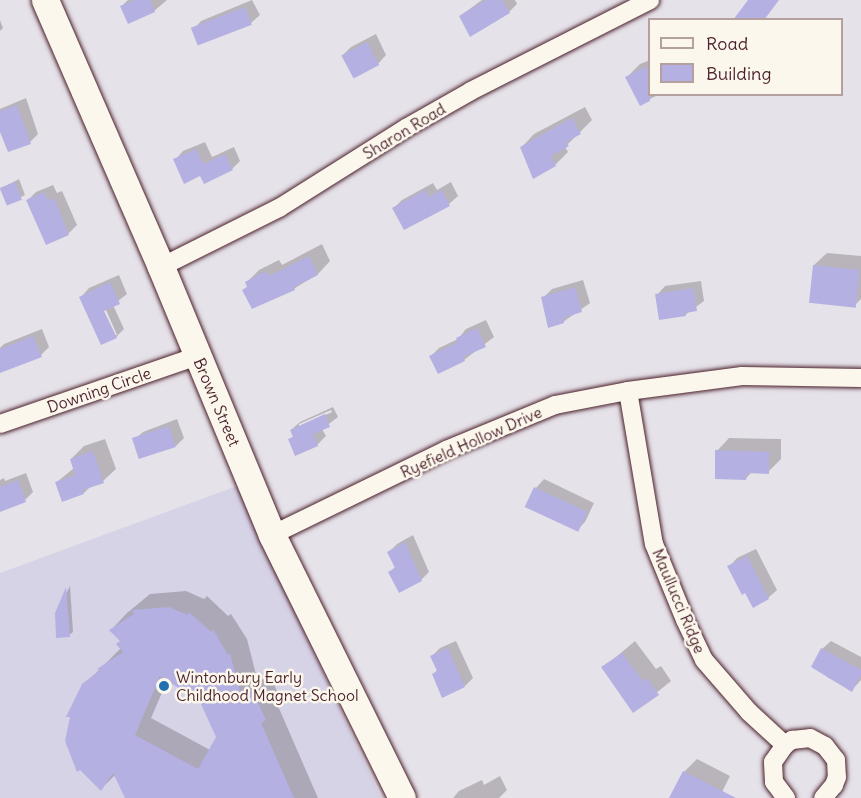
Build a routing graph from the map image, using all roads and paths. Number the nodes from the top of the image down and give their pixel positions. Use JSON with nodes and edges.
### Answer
{"nodes":[{"id":1,"x":45,"y":0,"type":"edge"},
{"id":2,"x":650,"y":0,"type":"edge"},
{"id":3,"x":161,"y":267,"type":"junction"},
{"id":4,"x":198,"y":356,"type":"junction"},
{"id":5,"x":861,"y":378,"type":"edge"},
{"id":6,"x":628,"y":391,"type":"junction"},
{"id":7,"x":0,"y":424,"type":"edge"},
{"id":8,"x":272,"y":535,"type":"junction"},
{"id":9,"x":785,"y":745,"type":"junction"},
{"id":10,"x":402,"y":798,"type":"edge"},
{"id":11,"x":786,"y":798,"type":"edge"},
{"id":12,"x":823,"y":798,"type":"edge"}],
"edges":[{"from":1,"to":3,"type":"street","name":"Brown Street"},
{"from":2,"to":3,"type":"street","name":"Sharon Road"},
{"from":3,"to":4,"type":"street","name":"Brown Street"},
{"from":4,"to":7,"type":"street","name":"Downing Circle"},
{"from":4,"to":8,"type":"street","name":"Brown Street"},
{"from":5,"to":6,"type":"street","name":"Ryefield Hollow Drive"},
{"from":6,"to":8,"type":"street","name":"Ryefield Hollow Drive"},
{"from":6,"to":9,"type":"street","name":"Maullucci Ridge"},
{"from":8,"to":10,"type":"street","name":"Brown Street"},
{"from":9,"to":11,"type":"street"},
{"from":9,"to":12,"type":"street"}]}
